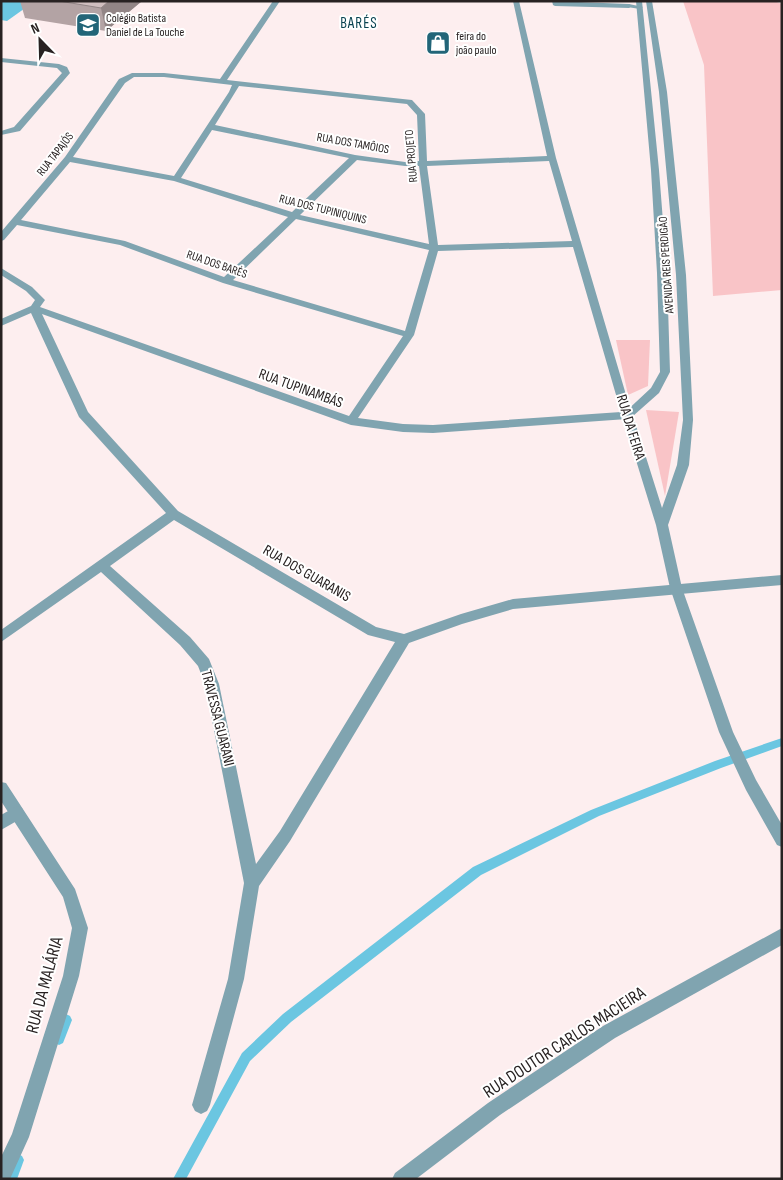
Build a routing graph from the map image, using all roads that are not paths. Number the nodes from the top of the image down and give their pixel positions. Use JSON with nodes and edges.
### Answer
{"nodes":[{"id":1,"x":277,"y":1,"type":"edge"},
{"id":2,"x":516,"y":1,"type":"edge"},
{"id":3,"x":555,"y":1,"type":"edge"},
{"id":4,"x":649,"y":1,"type":"edge"},
{"id":5,"x":639,"y":4,"type":"edge"},
{"id":6,"x":1,"y":60,"type":"edge"},
{"id":7,"x":122,"y":81,"type":"joint"},
{"id":8,"x":222,"y":82,"type":"junction"},
{"id":9,"x":236,"y":84,"type":"junction"},
{"id":10,"x":211,"y":127,"type":"junction"},
{"id":11,"x":1,"y":133,"type":"edge"},
{"id":12,"x":355,"y":157,"type":"junction"},
{"id":13,"x":552,"y":158,"type":"junction"},
{"id":14,"x":68,"y":159,"type":"junction"},
{"id":15,"x":423,"y":164,"type":"junction"},
{"id":16,"x":176,"y":179,"type":"junction"},
{"id":17,"x":295,"y":216,"type":"junction"},
{"id":18,"x":15,"y":222,"type":"junction"},
{"id":19,"x":1,"y":238,"type":"edge"},
{"id":20,"x":576,"y":244,"type":"junction"},
{"id":21,"x":434,"y":248,"type":"junction"},
{"id":22,"x":1,"y":271,"type":"edge"},
{"id":23,"x":662,"y":274,"type":"junction"},
{"id":24,"x":681,"y":275,"type":"junction"},
{"id":25,"x":226,"y":281,"type":"junction"},
{"id":26,"x":34,"y":308,"type":"junction"},
{"id":27,"x":1,"y":324,"type":"edge"},
{"id":28,"x":409,"y":335,"type":"junction"},
{"id":29,"x":627,"y":415,"type":"junction"},
{"id":30,"x":351,"y":421,"type":"junction"},
{"id":31,"x":174,"y":514,"type":"junction"},
{"id":32,"x":662,"y":525,"type":"junction"},
{"id":33,"x":102,"y":566,"type":"junction"},
{"id":34,"x":782,"y":580,"type":"edge"},
{"id":35,"x":676,"y":588,"type":"junction"},
{"id":36,"x":1,"y":638,"type":"edge"},
{"id":37,"x":404,"y":639,"type":"junction"},
{"id":38,"x":1,"y":788,"type":"edge"},
{"id":39,"x":17,"y":813,"type":"junction"},
{"id":40,"x":1,"y":823,"type":"edge"},
{"id":41,"x":782,"y":840,"type":"edge"},
{"id":42,"x":252,"y":883,"type":"junction"},
{"id":43,"x":782,"y":936,"type":"edge"},
{"id":44,"x":201,"y":1105,"type":"dead end"},
{"id":45,"x":1,"y":1177,"type":"edge"},
{"id":46,"x":401,"y":1179,"type":"edge"}],
"edges":[{"from":1,"to":8,"type":"street"},
{"from":2,"to":13,"type":"street","name":"RUA DA FEIRA"},
{"from":3,"to":5,"type":"street"},
{"from":4,"to":24,"type":"street","name":"AVENIDA REIS PERDIGÃO"},
{"from":5,"to":23,"type":"street","name":"AVENIDA REIS PERDIGÃO"},
{"from":6,"to":11,"type":"street"},
{"from":7,"to":8,"type":"street","name":"RUA PROJETO"},
{"from":7,"to":14,"type":"street","name":"RUA TAPAJÓS"},
{"from":8,"to":9,"type":"street","name":"RUA PROJETO"},
{"from":9,"to":10,"type":"street"},
{"from":9,"to":15,"type":"street","name":"RUA PROJETO"},
{"from":10,"to":12,"type":"street","name":"RUA DOS TAMÔIOS"},
{"from":10,"to":16,"type":"street"},
{"from":12,"to":15,"type":"street","name":"RUA DOS TAMÔIOS"},
{"from":12,"to":17,"type":"street"},
{"from":13,"to":15,"type":"street","name":"RUA DOS TAMÔIOS"},
{"from":13,"to":20,"type":"street","name":"RUA DA FEIRA"},
{"from":14,"to":16,"type":"street","name":"RUA DOS TUPINIQUINS"},
{"from":14,"to":18,"type":"street","name":"RUA TAPAJÓS"},
{"from":15,"to":21,"type":"street","name":"RUA PROJETO"},
{"from":16,"to":17,"type":"street","name":"RUA DOS TUPINIQUINS"},
{"from":17,"to":21,"type":"street","name":"RUA DOS TUPINIQUINS"},
{"from":17,"to":25,"type":"street"},
{"from":18,"to":19,"type":"street","name":"RUA TAPAJÓS"},
{"from":18,"to":25,"type":"street","name":"RUA DOS BARÉS"},
{"from":20,"to":21,"type":"street","name":"RUA DOS TUPINIQUINS"},
{"from":20,"to":29,"type":"street","name":"RUA DA FEIRA"},
{"from":21,"to":28,"type":"street","name":"RUA PROJETO"},
{"from":22,"to":26,"type":"street"},
{"from":23,"to":24,"type":"street"},
{"from":23,"to":29,"type":"street","name":"AVENIDA REIS PERDIGÃO"},
{"from":24,"to":32,"type":"street","name":"AVENIDA REIS PERDIGÃO"},
{"from":25,"to":28,"type":"street","name":"RUA DOS BARÉS"},
{"from":26,"to":27,"type":"street"},
{"from":26,"to":30,"type":"street","name":"RUA TUPINAMBÁS"},
{"from":26,"to":31,"type":"street","name":"RUA DOS GUARANIS"},
{"from":28,"to":30,"type":"street","name":"RUA PROJETO"},
{"from":29,"to":30,"type":"street","name":"RUA TUPINAMBÁS"},
{"from":29,"to":32,"type":"street","name":"RUA DA FEIRA"},
{"from":31,"to":33,"type":"street"},
{"from":31,"to":37,"type":"street","name":"RUA DOS GUARANIS"},
{"from":32,"to":35,"type":"street","name":"RUA DA FEIRA"},
{"from":33,"to":36,"type":"street"},
{"from":33,"to":42,"type":"street","name":"TRAVESSA GUARANI"},
{"from":34,"to":35,"type":"street"},
{"from":35,"to":37,"type":"street"},
{"from":35,"to":41,"type":"street","name":"RUA DA FEIRA"},
{"from":37,"to":42,"type":"street","name":"TRAVESSA GUARANI"},
{"from":38,"to":39,"type":"street","name":"RUA DA MALÁRIA"},
{"from":39,"to":40,"type":"street"},
{"from":39,"to":45,"type":"street","name":"RUA DA MALÁRIA"},
{"from":42,"to":44,"type":"street","name":"TRAVESSA GUARANI"},
{"from":43,"to":46,"type":"street","name":"RUA DOUTOR CARLOS MACIEIRA"}]}
